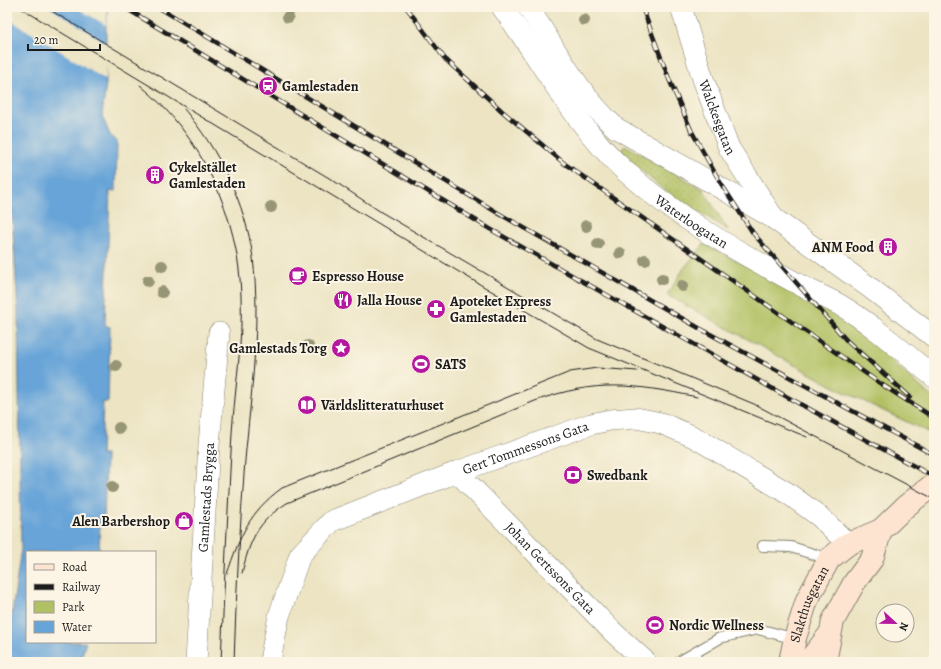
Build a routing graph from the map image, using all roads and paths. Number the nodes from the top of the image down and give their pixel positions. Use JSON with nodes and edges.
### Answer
{"nodes":[{"id":1,"x":502,"y":7,"type":"edge"},
{"id":2,"x":528,"y":7,"type":"edge"},
{"id":3,"x":681,"y":7,"type":"edge"},
{"id":4,"x":774,"y":218,"type":"junction"},
{"id":5,"x":219,"y":333,"type":"dead end"},
{"id":6,"x":934,"y":337,"type":"edge"},
{"id":7,"x":934,"y":377,"type":"edge"},
{"id":8,"x":457,"y":472,"type":"junction"},
{"id":9,"x":934,"y":484,"type":"edge"},
{"id":10,"x":881,"y":530,"type":"junction"},
{"id":11,"x":848,"y":544,"type":"junction"},
{"id":12,"x":763,"y":546,"type":"dead end"},
{"id":13,"x":829,"y":559,"type":"junction"},
{"id":14,"x":795,"y":638,"type":"junction"},
{"id":15,"x":809,"y":661,"type":"edge"},
{"id":16,"x":196,"y":662,"type":"edge"},
{"id":17,"x":272,"y":662,"type":"edge"},
{"id":18,"x":646,"y":662,"type":"edge"},
{"id":19,"x":679,"y":662,"type":"edge"}],
"edges":[{"from":1,"to":7,"type":"street","name":"Waterloogatan"},
{"from":2,"to":4,"type":"street"},
{"from":3,"to":4,"type":"street","name":"Walckesgatan"},
{"from":4,"to":6,"type":"street"},
{"from":5,"to":16,"type":"street","name":"Gamlestads Brygga"},
{"from":8,"to":11,"type":"street","name":"Gert Tommessons Gata"},
{"from":8,"to":17,"type":"street","name":"Gert Tommessons Gata"},
{"from":8,"to":18,"type":"street","name":"Johan Gertssons Gata"},
{"from":9,"to":10,"type":"main road","name":"Slakthusgatan"},
{"from":10,"to":11,"type":"main road","name":"Slakthusgatan"},
{"from":10,"to":15,"type":"main road","name":"Slakthusgatan"},
{"from":11,"to":13,"type":"main road","name":"Slakthusgatan"},
{"from":12,"to":13,"type":"lane"},
{"from":13,"to":14,"type":"main road","name":"Slakthusgatan"},
{"from":14,"to":15,"type":"main road","name":"Slakthusgatan"},
{"from":14,"to":19,"type":"lane"}]}
